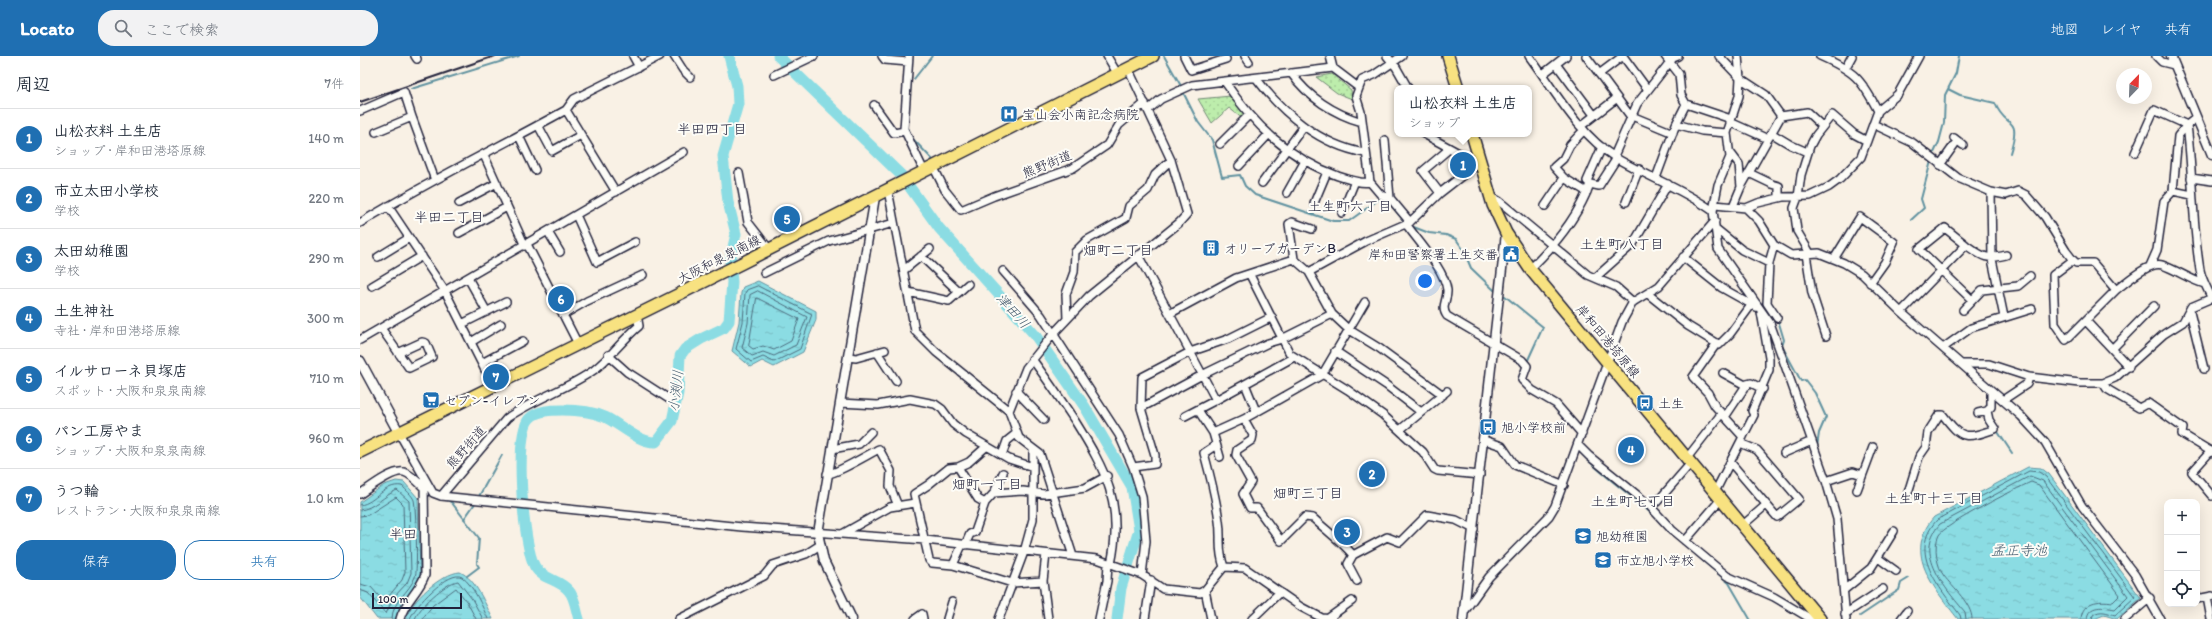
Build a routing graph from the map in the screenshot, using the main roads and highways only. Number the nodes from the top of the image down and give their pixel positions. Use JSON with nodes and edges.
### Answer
{"nodes":[{"id":1,"x":1153,"y":56,"type":"edge"},
{"id":2,"x":1448,"y":56,"type":"edge"},
{"id":3,"x":1457,"y":85,"type":"edge"},
{"id":4,"x":1472,"y":137,"type":"edge"},
{"id":5,"x":360,"y":361,"type":"edge"},
{"id":6,"x":399,"y":433,"type":"junction"},
{"id":7,"x":360,"y":452,"type":"edge"},
{"id":8,"x":1814,"y":618,"type":"edge"}],
"edges":[{"from":1,"to":6,"type":"main road","name":"大阪和泉泉南線"},
{"from":2,"to":3,"type":"main road"},
{"from":4,"to":8,"type":"main road","name":"岸和田港塔原線"},
{"from":5,"to":6,"type":"main road"},
{"from":6,"to":7,"type":"main road","name":"大阪和泉泉南線"}]}
